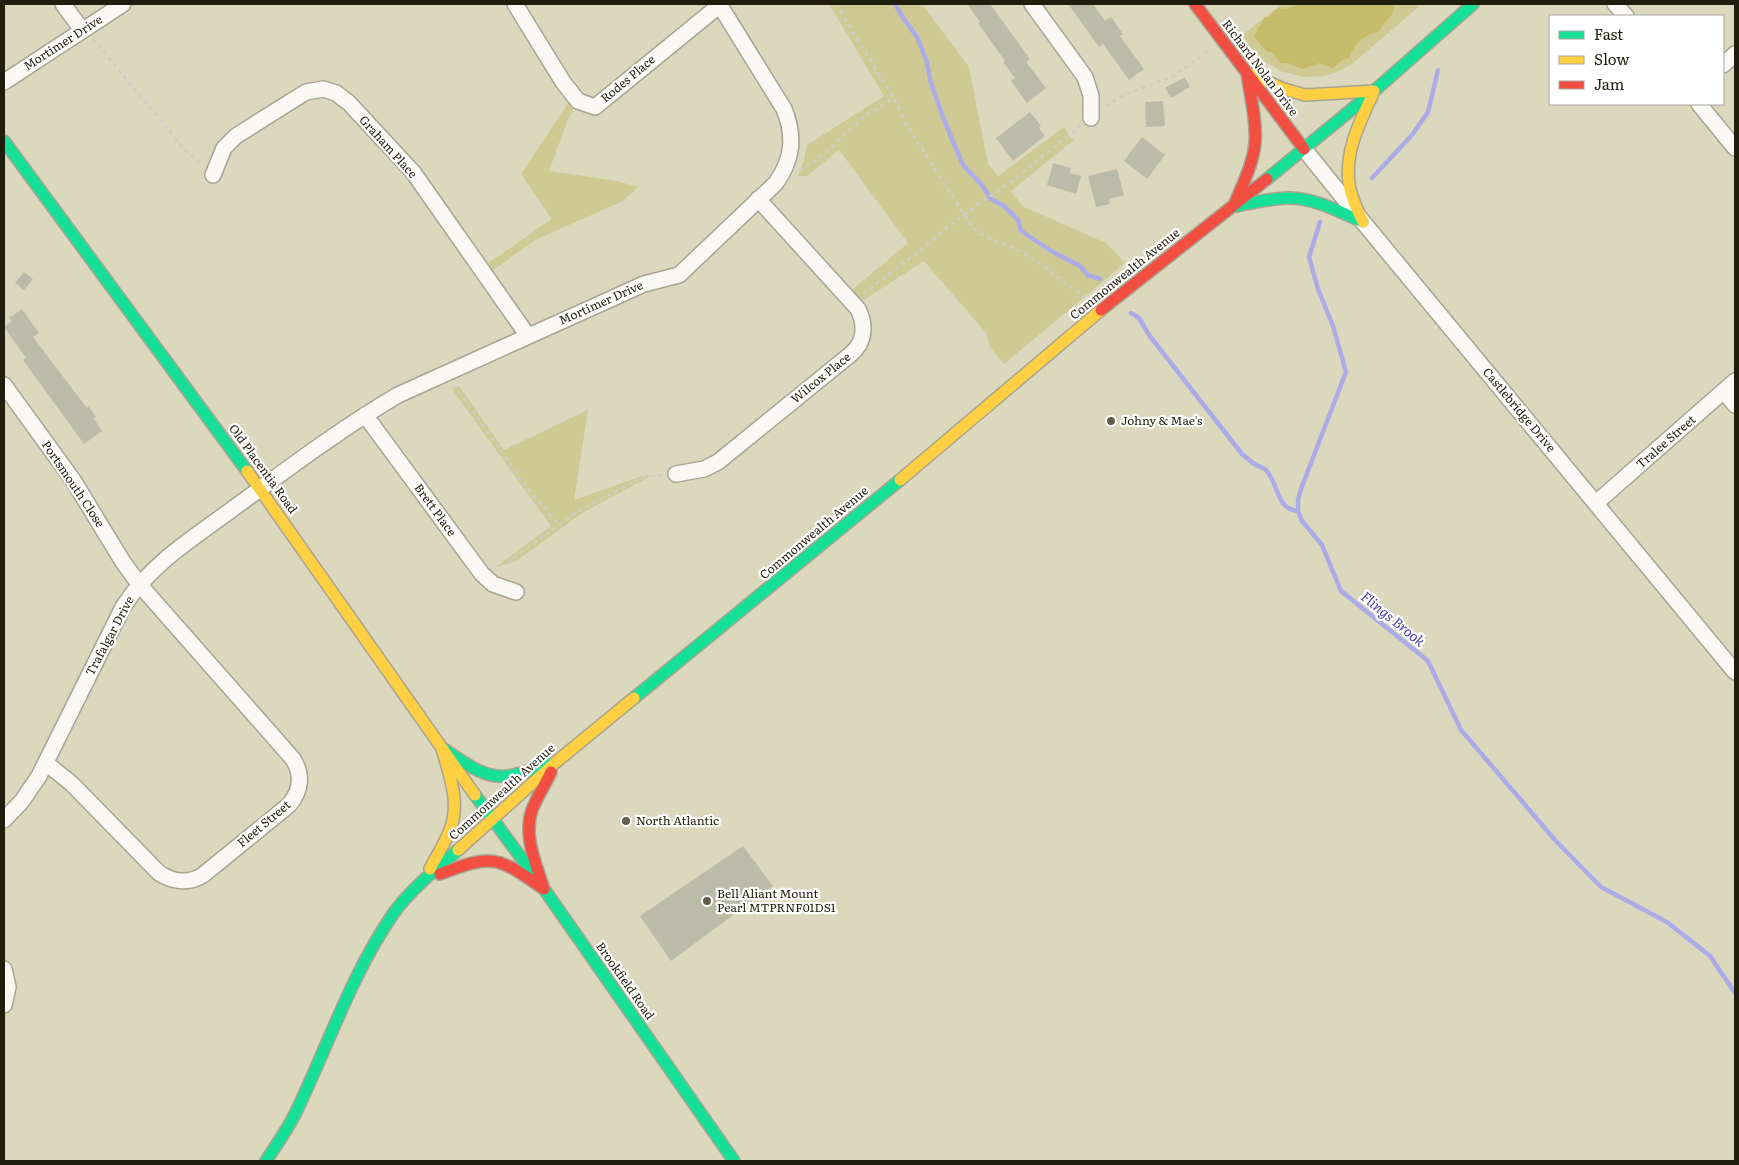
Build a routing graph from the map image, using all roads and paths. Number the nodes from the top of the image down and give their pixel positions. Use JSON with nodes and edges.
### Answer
{"nodes":[{"id":1,"x":62,"y":4,"type":"edge"},
{"id":2,"x":123,"y":4,"type":"edge"},
{"id":3,"x":515,"y":4,"type":"edge"},
{"id":4,"x":719,"y":4,"type":"edge"},
{"id":5,"x":836,"y":4,"type":"edge"},
{"id":6,"x":1032,"y":4,"type":"edge"},
{"id":7,"x":1195,"y":4,"type":"edge"},
{"id":8,"x":1473,"y":4,"type":"edge"},
{"id":9,"x":1615,"y":4,"type":"edge"},
{"id":10,"x":1625,"y":15,"type":"edge"},
{"id":11,"x":82,"y":30,"type":"junction"},
{"id":12,"x":1209,"y":50,"type":"dead end"},
{"id":13,"x":1735,"y":54,"type":"edge"},
{"id":14,"x":1724,"y":63,"type":"edge"},
{"id":15,"x":1247,"y":73,"type":"junction"},
{"id":16,"x":4,"y":82,"type":"edge"},
{"id":17,"x":1374,"y":91,"type":"junction"},
{"id":18,"x":893,"y":98,"type":"junction"},
{"id":19,"x":1700,"y":105,"type":"edge"},
{"id":20,"x":1091,"y":118,"type":"junction"},
{"id":21,"x":4,"y":141,"type":"edge"},
{"id":22,"x":1735,"y":148,"type":"edge"},
{"id":23,"x":1304,"y":149,"type":"junction"},
{"id":24,"x":786,"y":167,"type":"junction"},
{"id":25,"x":213,"y":175,"type":"joint"},
{"id":26,"x":758,"y":200,"type":"junction"},
{"id":27,"x":1233,"y":207,"type":"junction"},
{"id":28,"x":962,"y":215,"type":"junction"},
{"id":29,"x":1363,"y":222,"type":"junction"},
{"id":30,"x":1085,"y":298,"type":"dead end"},
{"id":31,"x":852,"y":302,"type":"junction"},
{"id":32,"x":528,"y":336,"type":"junction"},
{"id":33,"x":445,"y":374,"type":"junction"},
{"id":34,"x":4,"y":385,"type":"edge"},
{"id":35,"x":1730,"y":386,"type":"edge"},
{"id":36,"x":1735,"y":404,"type":"edge"},
{"id":37,"x":365,"y":415,"type":"junction"},
{"id":38,"x":676,"y":474,"type":"joint"},
{"id":39,"x":260,"y":489,"type":"junction"},
{"id":40,"x":1596,"y":502,"type":"junction"},
{"id":41,"x":558,"y":524,"type":"junction"},
{"id":42,"x":509,"y":564,"type":"dead end"},
{"id":43,"x":139,"y":584,"type":"junction"},
{"id":44,"x":516,"y":592,"type":"dead end"},
{"id":45,"x":1735,"y":672,"type":"edge"},
{"id":46,"x":442,"y":748,"type":"junction"},
{"id":47,"x":556,"y":762,"type":"junction"},
{"id":48,"x":46,"y":763,"type":"junction"},
{"id":49,"x":492,"y":819,"type":"junction"},
{"id":50,"x":4,"y":820,"type":"edge"},
{"id":51,"x":424,"y":880,"type":"junction"},
{"id":52,"x":544,"y":889,"type":"junction"},
{"id":53,"x":4,"y":969,"type":"edge"},
{"id":54,"x":4,"y":1005,"type":"edge"},
{"id":55,"x":266,"y":1161,"type":"edge"},
{"id":56,"x":734,"y":1161,"type":"edge"}],
"edges":[{"from":1,"to":11,"type":"street"},
{"from":2,"to":11,"type":"street","name":"Mortimer Drive"},
{"from":3,"to":4,"type":"street","name":"Rodes Place"},
{"from":4,"to":24,"type":"street","name":"Mortimer Drive"},
{"from":5,"to":18,"type":"path"},
{"from":6,"to":20,"type":"street"},
{"from":7,"to":15,"type":"main road","name":"Richard Nolan Drive"},
{"from":8,"to":17,"type":"main road","name":"Commonwealth Avenue"},
{"from":9,"to":10,"type":"street"},
{"from":11,"to":16,"type":"street","name":"Mortimer Drive"},
{"from":11,"to":25,"type":"path"},
{"from":12,"to":20,"type":"path"},
{"from":13,"to":14,"type":"street"},
{"from":15,"to":17,"type":"main road"},
{"from":15,"to":23,"type":"main road","name":"Richard Nolan Drive"},
{"from":15,"to":27,"type":"main road"},
{"from":17,"to":23,"type":"main road","name":"Commonwealth Avenue"},
{"from":17,"to":29,"type":"main road"},
{"from":18,"to":24,"type":"path"},
{"from":18,"to":28,"type":"path"},
{"from":19,"to":22,"type":"street"},
{"from":20,"to":28,"type":"path"},
{"from":21,"to":39,"type":"main road","name":"Old Placentia Road"},
{"from":23,"to":27,"type":"main road","name":"Commonwealth Avenue"},
{"from":23,"to":29,"type":"street","name":"Castlebridge Drive"},
{"from":24,"to":26,"type":"street","name":"Mortimer Drive"},
{"from":25,"to":32,"type":"street","name":"Graham Place"},
{"from":26,"to":31,"type":"street","name":"Wilcox Place"},
{"from":26,"to":32,"type":"street","name":"Mortimer Drive"},
{"from":27,"to":29,"type":"main road"},
{"from":27,"to":47,"type":"main road","name":"Commonwealth Avenue"},
{"from":28,"to":30,"type":"path"},
{"from":28,"to":31,"type":"path"},
{"from":29,"to":40,"type":"street","name":"Castlebridge Drive"},
{"from":31,"to":38,"type":"street","name":"Wilcox Place"},
{"from":32,"to":33,"type":"street","name":"Mortimer Drive"},
{"from":33,"to":37,"type":"street","name":"Mortimer Drive"},
{"from":33,"to":41,"type":"path"},
{"from":34,"to":43,"type":"street","name":"Portsmouth Close"},
{"from":35,"to":36,"type":"street"},
{"from":35,"to":40,"type":"street","name":"Tralee Street"},
{"from":37,"to":39,"type":"street","name":"Mortimer Drive"},
{"from":37,"to":44,"type":"street","name":"Brett Place"},
{"from":38,"to":41,"type":"path"},
{"from":39,"to":43,"type":"street","name":"Trafalgar Drive"},
{"from":39,"to":46,"type":"main road","name":"Old Placentia Road"},
{"from":40,"to":45,"type":"street","name":"Castlebridge Drive"},
{"from":41,"to":42,"type":"path"},
{"from":43,"to":48,"type":"street","name":"Trafalgar Drive"},
{"from":43,"to":48,"type":"street","name":"Fleet Street"},
{"from":46,"to":47,"type":"main road"},
{"from":46,"to":49,"type":"main road","name":"Old Placentia Road"},
{"from":46,"to":51,"type":"main road"},
{"from":47,"to":49,"type":"main road","name":"Commonwealth Avenue"},
{"from":47,"to":52,"type":"main road"},
{"from":48,"to":50,"type":"street","name":"Trafalgar Drive"},
{"from":49,"to":51,"type":"main road","name":"Commonwealth Avenue"},
{"from":49,"to":52,"type":"main road","name":"Brookfield Road"},
{"from":51,"to":52,"type":"main road"},
{"from":51,"to":55,"type":"main road","name":"Commonwealth Avenue"},
{"from":52,"to":56,"type":"main road","name":"Brookfield Road"},
{"from":53,"to":54,"type":"street"}]}
